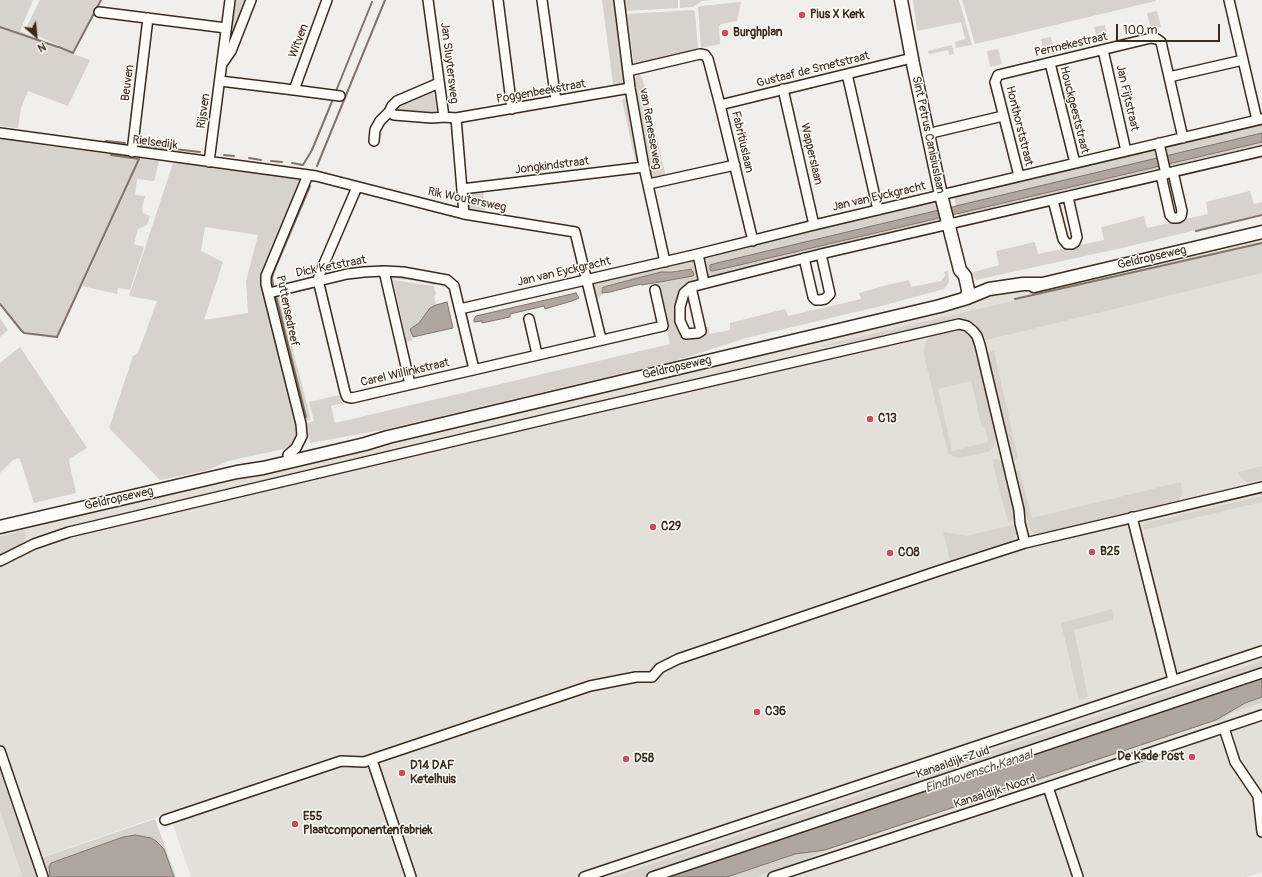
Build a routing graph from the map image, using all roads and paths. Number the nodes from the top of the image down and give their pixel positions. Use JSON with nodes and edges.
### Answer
{"nodes":[{"id":1,"x":230,"y":0,"type":"edge"},
{"id":2,"x":251,"y":0,"type":"edge"},
{"id":3,"x":327,"y":0,"type":"edge"},
{"id":4,"x":428,"y":0,"type":"edge"},
{"id":5,"x":498,"y":0,"type":"edge"},
{"id":6,"x":542,"y":0,"type":"edge"},
{"id":7,"x":619,"y":0,"type":"edge"},
{"id":8,"x":901,"y":0,"type":"edge"},
{"id":9,"x":1229,"y":0,"type":"edge"},
{"id":10,"x":99,"y":12,"type":"dead end"},
{"id":11,"x":148,"y":18,"type":"junction"},
{"id":12,"x":226,"y":28,"type":"junction"},
{"id":13,"x":1103,"y":50,"type":"junction"},
{"id":14,"x":912,"y":58,"type":"junction"},
{"id":15,"x":1243,"y":60,"type":"junction"},
{"id":16,"x":1050,"y":63,"type":"junction"},
{"id":17,"x":222,"y":64,"type":"junction"},
{"id":18,"x":628,"y":71,"type":"junction"},
{"id":19,"x":847,"y":74,"type":"junction"},
{"id":20,"x":1169,"y":77,"type":"junction"},
{"id":21,"x":220,"y":81,"type":"junction"},
{"id":22,"x":995,"y":82,"type":"joint"},
{"id":23,"x":439,"y":83,"type":"junction"},
{"id":24,"x":630,"y":88,"type":"junction"},
{"id":25,"x":783,"y":89,"type":"junction"},
{"id":26,"x":294,"y":90,"type":"junction"},
{"id":27,"x":340,"y":96,"type":"dead end"},
{"id":28,"x":556,"y":101,"type":"junction"},
{"id":29,"x":720,"y":105,"type":"junction"},
{"id":30,"x":512,"y":109,"type":"junction"},
{"id":31,"x":389,"y":112,"type":"junction"},
{"id":32,"x":1003,"y":116,"type":"junction"},
{"id":33,"x":444,"y":117,"type":"junction"},
{"id":34,"x":456,"y":118,"type":"junction"},
{"id":35,"x":1260,"y":119,"type":"edge"},
{"id":36,"x":0,"y":133,"type":"edge"},
{"id":37,"x":928,"y":134,"type":"junction"},
{"id":38,"x":1184,"y":138,"type":"junction"},
{"id":39,"x":374,"y":141,"type":"dead end"},
{"id":40,"x":1160,"y":146,"type":"junction"},
{"id":41,"x":1126,"y":151,"type":"junction"},
{"id":42,"x":1262,"y":151,"type":"edge"},
{"id":43,"x":132,"y":152,"type":"junction"},
{"id":44,"x":209,"y":162,"type":"junction"},
{"id":45,"x":1075,"y":163,"type":"junction"},
{"id":46,"x":735,"y":165,"type":"junction"},
{"id":47,"x":644,"y":167,"type":"junction"},
{"id":48,"x":1166,"y":173,"type":"junction"},
{"id":49,"x":308,"y":175,"type":"junction"},
{"id":50,"x":1019,"y":176,"type":"junction"},
{"id":51,"x":649,"y":184,"type":"junction"},
{"id":52,"x":357,"y":187,"type":"junction"},
{"id":53,"x":462,"y":189,"type":"junction"},
{"id":54,"x":1068,"y":197,"type":"junction"},
{"id":55,"x":942,"y":199,"type":"junction"},
{"id":56,"x":1053,"y":200,"type":"junction"},
{"id":57,"x":878,"y":210,"type":"junction"},
{"id":58,"x":464,"y":214,"type":"junction"},
{"id":59,"x":948,"y":222,"type":"junction"},
{"id":60,"x":814,"y":225,"type":"junction"},
{"id":61,"x":1262,"y":232,"type":"edge"},
{"id":62,"x":753,"y":241,"type":"junction"},
{"id":63,"x":698,"y":254,"type":"junction"},
{"id":64,"x":821,"y":254,"type":"junction"},
{"id":65,"x":804,"y":258,"type":"junction"},
{"id":66,"x":665,"y":262,"type":"junction"},
{"id":67,"x":384,"y":271,"type":"junction"},
{"id":68,"x":587,"y":279,"type":"junction"},
{"id":69,"x":318,"y":280,"type":"junction"},
{"id":70,"x":704,"y":283,"type":"junction"},
{"id":71,"x":691,"y":287,"type":"dead end"},
{"id":72,"x":655,"y":290,"type":"dead end"},
{"id":73,"x":269,"y":293,"type":"junction"},
{"id":74,"x":967,"y":298,"type":"junction"},
{"id":75,"x":460,"y":309,"type":"junction"},
{"id":76,"x":529,"y":319,"type":"dead end"},
{"id":77,"x":601,"y":339,"type":"junction"},
{"id":78,"x":538,"y":354,"type":"junction"},
{"id":79,"x":474,"y":369,"type":"junction"},
{"id":80,"x":410,"y":384,"type":"junction"},
{"id":81,"x":388,"y":437,"type":"junction"},
{"id":82,"x":288,"y":455,"type":"junction"},
{"id":83,"x":237,"y":472,"type":"junction"},
{"id":84,"x":1262,"y":487,"type":"edge"},
{"id":85,"x":1132,"y":517,"type":"junction"},
{"id":86,"x":0,"y":527,"type":"edge"},
{"id":87,"x":1028,"y":542,"type":"junction"},
{"id":88,"x":0,"y":561,"type":"edge"},
{"id":89,"x":1262,"y":651,"type":"edge"},
{"id":90,"x":1262,"y":672,"type":"edge"},
{"id":91,"x":1173,"y":680,"type":"junction"},
{"id":92,"x":1262,"y":715,"type":"edge"},
{"id":93,"x":1224,"y":728,"type":"junction"},
{"id":94,"x":0,"y":751,"type":"edge"},
{"id":95,"x":372,"y":760,"type":"junction"},
{"id":96,"x":1048,"y":787,"type":"junction"},
{"id":97,"x":165,"y":820,"type":"dead end"},
{"id":98,"x":1262,"y":832,"type":"edge"},
{"id":99,"x":43,"y":877,"type":"edge"},
{"id":100,"x":411,"y":877,"type":"edge"},
{"id":101,"x":584,"y":877,"type":"edge"},
{"id":102,"x":652,"y":877,"type":"edge"},
{"id":103,"x":773,"y":877,"type":"edge"},
{"id":104,"x":1078,"y":877,"type":"edge"}],
"edges":[{"from":1,"to":12,"type":"street","name":"Rijsven"},
{"from":2,"to":17,"type":"street","name":"Rijsven"},
{"from":3,"to":26,"type":"street","name":"Witven"},
{"from":4,"to":23,"type":"street","name":"Jan Sluytersweg"},
{"from":5,"to":30,"type":"street"},
{"from":6,"to":28,"type":"street"},
{"from":7,"to":18,"type":"street","name":"van Renesseweg"},
{"from":8,"to":14,"type":"main road","name":"Sint Petrus Canisiuslaan"},
{"from":9,"to":15,"type":"street"},
{"from":10,"to":11,"type":"street"},
{"from":11,"to":12,"type":"street"},
{"from":11,"to":43,"type":"street","name":"Beuven"},
{"from":12,"to":17,"type":"street","name":"Rijsven"},
{"from":13,"to":16,"type":"street","name":"Permekestraat"},
{"from":13,"to":20,"type":"street","name":"Permekestraat"},
{"from":13,"to":41,"type":"street","name":"Jan Fijtstraat"},
{"from":14,"to":19,"type":"street","name":"Gustaaf de Smetstraat"},
{"from":14,"to":37,"type":"main road","name":"Sint Petrus Canisiuslaan"},
{"from":15,"to":20,"type":"street"},
{"from":15,"to":35,"type":"street"},
{"from":16,"to":22,"type":"street","name":"Permekestraat"},
{"from":16,"to":45,"type":"street","name":"Houckgeeststraat"},
{"from":17,"to":21,"type":"street","name":"Rijsven"},
{"from":18,"to":24,"type":"street","name":"van Renesseweg"},
{"from":18,"to":29,"type":"street","name":"Fabritiuslaan"},
{"from":19,"to":25,"type":"street","name":"Gustaaf de Smetstraat"},
{"from":19,"to":57,"type":"street"},
{"from":20,"to":38,"type":"street"},
{"from":21,"to":26,"type":"street"},
{"from":21,"to":44,"type":"street","name":"Rijsven"},
{"from":22,"to":32,"type":"street","name":"Honthorststraat"},
{"from":23,"to":31,"type":"street"},
{"from":23,"to":33,"type":"street","name":"Jan Sluytersweg"},
{"from":24,"to":28,"type":"street","name":"Poggenbeekstraat"},
{"from":24,"to":47,"type":"street","name":"van Renesseweg"},
{"from":25,"to":29,"type":"street","name":"Gustaaf de Smetstraat"},
{"from":25,"to":60,"type":"street","name":"Wapperslaan"},
{"from":26,"to":27,"type":"street"},
{"from":28,"to":30,"type":"street","name":"Poggenbeekstraat"},
{"from":29,"to":46,"type":"street","name":"Fabritiuslaan"},
{"from":30,"to":34,"type":"street","name":"Poggenbeekstraat"},
{"from":31,"to":33,"type":"street"},
{"from":31,"to":39,"type":"street"},
{"from":32,"to":37,"type":"street"},
{"from":32,"to":50,"type":"street","name":"Honthorststraat"},
{"from":33,"to":34,"type":"street","name":"Jan Sluytersweg"},
{"from":34,"to":53,"type":"street","name":"Jan Sluytersweg"},
{"from":35,"to":38,"type":"street","name":"Jan van Eyckgracht"},
{"from":36,"to":43,"type":"street","name":"Rielsedijk"},
{"from":37,"to":55,"type":"main road","name":"Sint Petrus Canisiuslaan"},
{"from":38,"to":40,"type":"street","name":"Jan van Eyckgracht"},
{"from":40,"to":41,"type":"street","name":"Jan van Eyckgracht"},
{"from":40,"to":48,"type":"street"},
{"from":41,"to":45,"type":"street","name":"Jan van Eyckgracht"},
{"from":42,"to":48,"type":"street"},
{"from":43,"to":44,"type":"street","name":"Rielsedijk"},
{"from":44,"to":49,"type":"street","name":"Rielsedijk"},
{"from":45,"to":50,"type":"street","name":"Jan van Eyckgracht"},
{"from":46,"to":51,"type":"street"},
{"from":46,"to":62,"type":"street","name":"Fabritiuslaan"},
{"from":47,"to":51,"type":"street","name":"van Renesseweg"},
{"from":47,"to":53,"type":"street","name":"Jongkindstraat"},
{"from":48,"to":54,"type":"street"},
{"from":49,"to":52,"type":"street","name":"Rik Woutersweg"},
{"from":49,"to":73,"type":"street","name":"Puttensedreef"},
{"from":50,"to":55,"type":"street","name":"Jan van Eyckgracht"},
{"from":51,"to":66,"type":"street","name":"van Renesseweg"},
{"from":52,"to":58,"type":"street","name":"Rik Woutersweg"},
{"from":52,"to":69,"type":"street"},
{"from":53,"to":58,"type":"street","name":"Jan Sluytersweg"},
{"from":54,"to":56,"type":"street"},
{"from":54,"to":56,"type":"street"},
{"from":55,"to":57,"type":"street","name":"Jan van Eyckgracht"},
{"from":55,"to":59,"type":"main road","name":"Sint Petrus Canisiuslaan"},
{"from":56,"to":59,"type":"street"},
{"from":57,"to":60,"type":"street","name":"Jan van Eyckgracht"},
{"from":58,"to":68,"type":"street","name":"Rik Woutersweg"},
{"from":59,"to":64,"type":"street"},
{"from":59,"to":74,"type":"main road","name":"Sint Petrus Canisiuslaan"},
{"from":60,"to":62,"type":"street","name":"Jan van Eyckgracht"},
{"from":61,"to":74,"type":"main road","name":"Geldropseweg"},
{"from":62,"to":63,"type":"street","name":"Jan van Eyckgracht"},
{"from":63,"to":66,"type":"street","name":"Jan van Eyckgracht"},
{"from":63,"to":70,"type":"street"},
{"from":64,"to":65,"type":"street"},
{"from":64,"to":65,"type":"street"},
{"from":65,"to":70,"type":"street"},
{"from":66,"to":68,"type":"street","name":"Jan van Eyckgracht"},
{"from":67,"to":69,"type":"street","name":"Dick Ketstraat"},
{"from":67,"to":75,"type":"street","name":"Dick Ketstraat"},
{"from":67,"to":80,"type":"street"},
{"from":68,"to":75,"type":"street","name":"Jan van Eyckgracht"},
{"from":68,"to":77,"type":"street"},
{"from":69,"to":73,"type":"street","name":"Dick Ketstraat"},
{"from":69,"to":80,"type":"street","name":"Carel Willinkstraat"},
{"from":70,"to":71,"type":"street"},
{"from":72,"to":77,"type":"street","name":"Carel Willinkstraat"},
{"from":73,"to":82,"type":"street","name":"Puttensedreef"},
{"from":74,"to":81,"type":"main road","name":"Geldropseweg"},
{"from":75,"to":79,"type":"street","name":"Dick Ketstraat"},
{"from":76,"to":78,"type":"street"},
{"from":77,"to":78,"type":"street","name":"Carel Willinkstraat"},
{"from":78,"to":79,"type":"street","name":"Carel Willinkstraat"},
{"from":79,"to":80,"type":"street","name":"Carel Willinkstraat"},
{"from":81,"to":82,"type":"main road","name":"Geldropseweg"},
{"from":81,"to":83,"type":"main road","name":"Geldropseweg"},
{"from":82,"to":83,"type":"main road","name":"Geldropseweg"},
{"from":83,"to":86,"type":"main road","name":"Geldropseweg"},
{"from":84,"to":85,"type":"street"},
{"from":85,"to":87,"type":"street"},
{"from":85,"to":91,"type":"street"},
{"from":87,"to":88,"type":"street"},
{"from":87,"to":95,"type":"street"},
{"from":89,"to":91,"type":"street"},
{"from":90,"to":102,"type":"street","name":"Kanaaldijk-Zuid"},
{"from":91,"to":101,"type":"street"},
{"from":92,"to":93,"type":"street","name":"Kanaaldijk-Noord"},
{"from":93,"to":96,"type":"street","name":"Kanaaldijk-Noord"},
{"from":93,"to":98,"type":"street"},
{"from":94,"to":99,"type":"street"},
{"from":95,"to":97,"type":"street"},
{"from":95,"to":100,"type":"street"},
{"from":96,"to":103,"type":"street","name":"Kanaaldijk-Noord"},
{"from":96,"to":104,"type":"street"}]}
